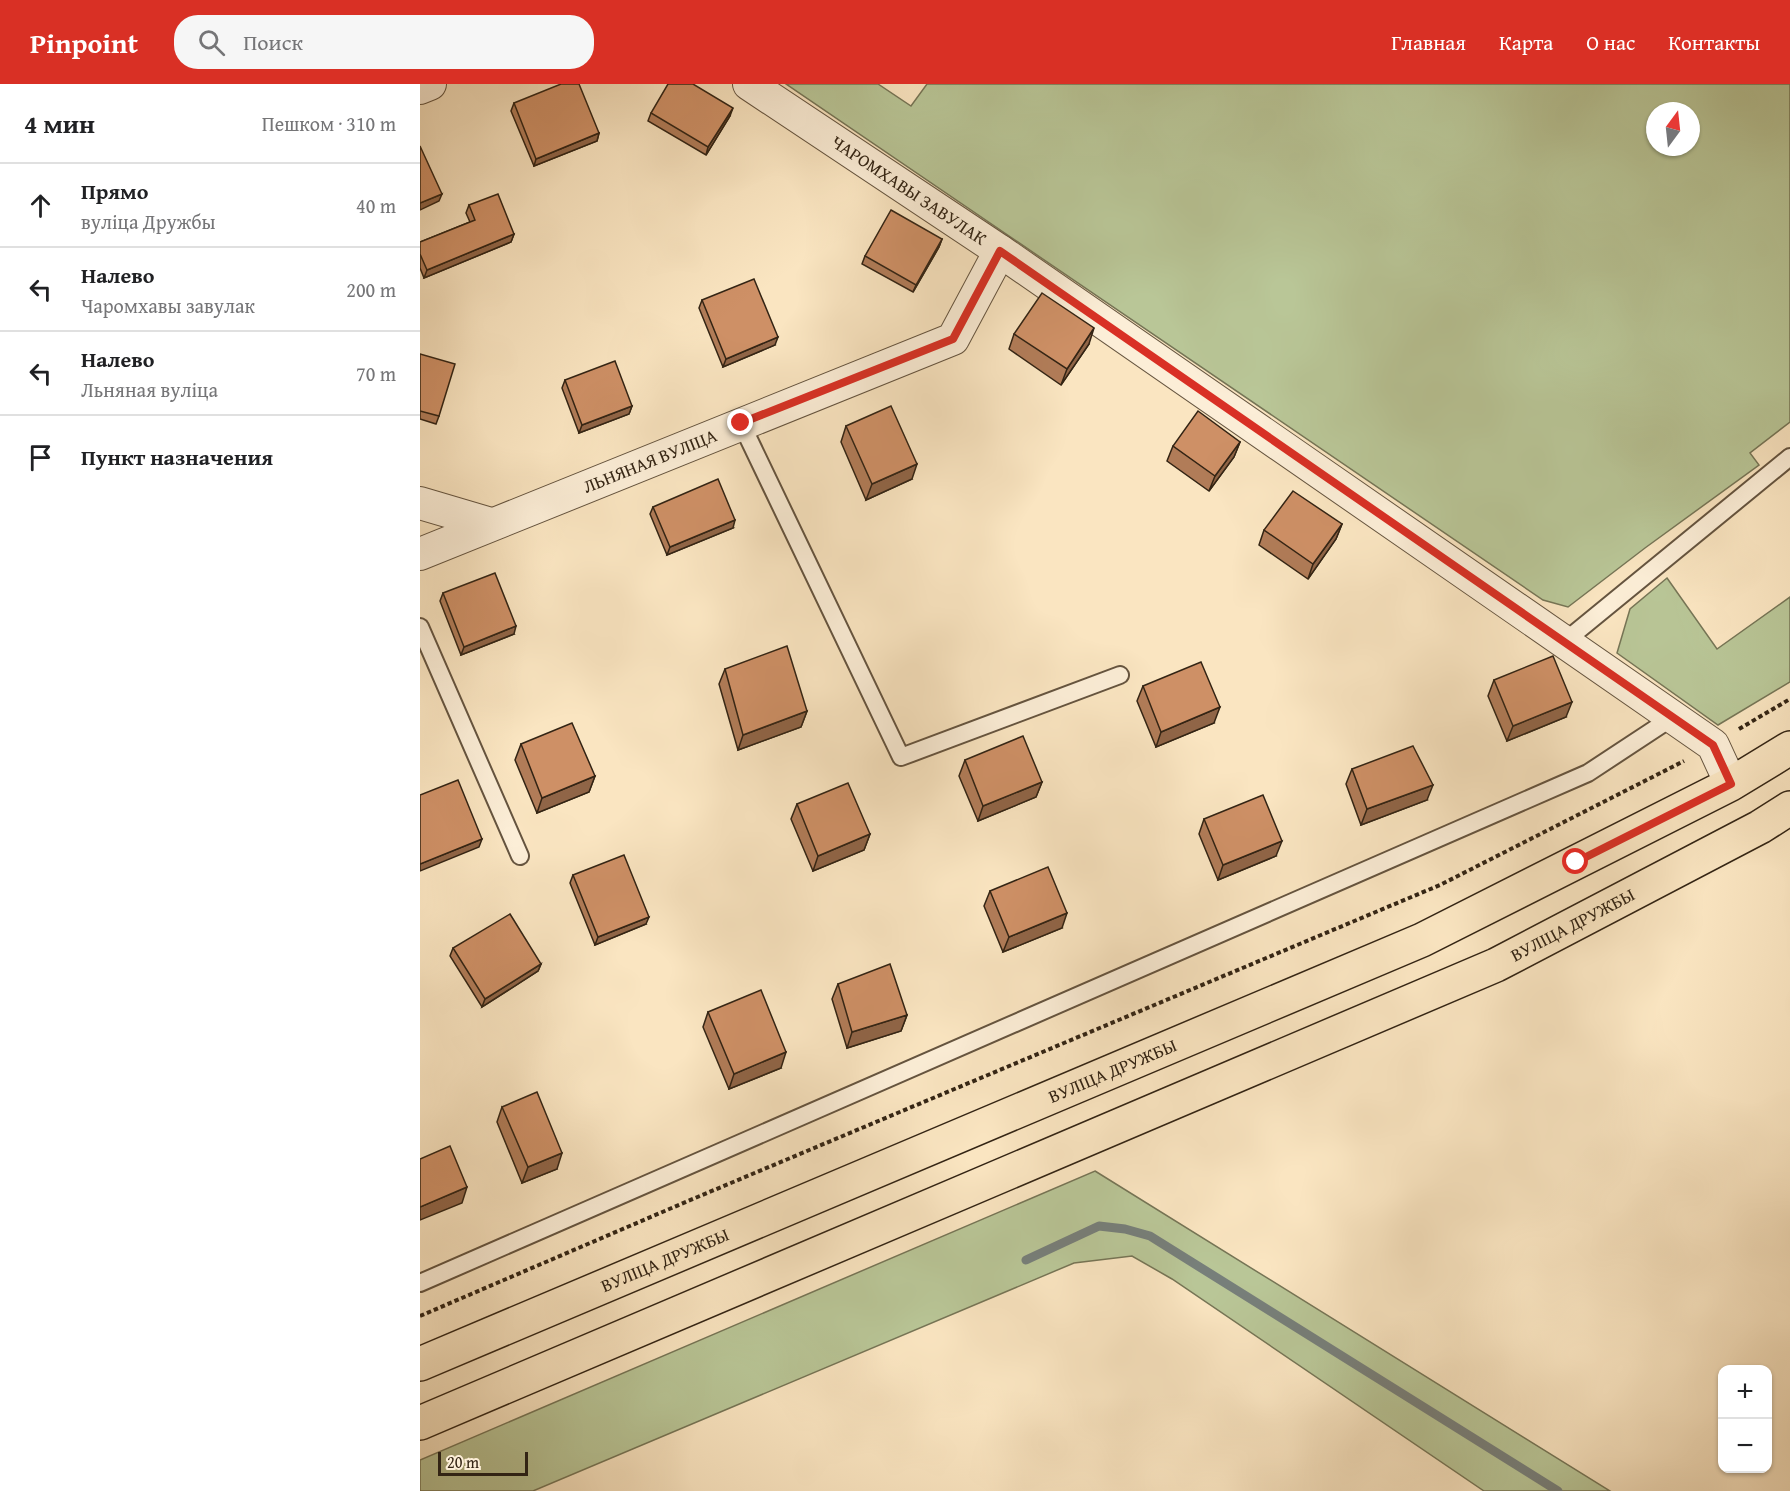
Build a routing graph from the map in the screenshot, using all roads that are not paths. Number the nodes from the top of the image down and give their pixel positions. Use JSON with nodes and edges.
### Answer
{"nodes":[{"id":1,"x":430,"y":84,"type":"edge"},
{"id":2,"x":749,"y":84,"type":"edge"},
{"id":3,"x":420,"y":88,"type":"edge"},
{"id":4,"x":1000,"y":251,"type":"junction"},
{"id":5,"x":741,"y":423,"type":"junction"},
{"id":6,"x":1790,"y":457,"type":"edge"},
{"id":7,"x":420,"y":503,"type":"edge"},
{"id":8,"x":491,"y":524,"type":"junction"},
{"id":9,"x":420,"y":554,"type":"edge"},
{"id":10,"x":420,"y":627,"type":"edge"},
{"id":11,"x":1564,"y":642,"type":"junction"},
{"id":12,"x":1120,"y":675,"type":"dead end"},
{"id":13,"x":1673,"y":717,"type":"junction"},
{"id":14,"x":1790,"y":748,"type":"edge"},
{"id":15,"x":1731,"y":784,"type":"junction"},
{"id":16,"x":1790,"y":808,"type":"edge"},
{"id":17,"x":520,"y":856,"type":"dead end"},
{"id":18,"x":420,"y":1283,"type":"edge"},
{"id":19,"x":420,"y":1364,"type":"edge"},
{"id":20,"x":420,"y":1423,"type":"edge"}],
"edges":[{"from":1,"to":3,"type":"street"},
{"from":2,"to":4,"type":"street","name":"ЧАРОМХАВЫ ЗАВУЛАК"},
{"from":4,"to":5,"type":"street","name":"ЛЬНЯНАЯ ВУЛІЦА"},
{"from":4,"to":11,"type":"street","name":"ЧАРОМХАВЫ ЗАВУЛАК"},
{"from":5,"to":8,"type":"street","name":"ЛЬНЯНАЯ ВУЛІЦА"},
{"from":5,"to":12,"type":"lane"},
{"from":6,"to":11,"type":"lane"},
{"from":7,"to":8,"type":"street"},
{"from":8,"to":9,"type":"street","name":"ЛЬНЯНАЯ ВУЛІЦА"},
{"from":10,"to":17,"type":"lane"},
{"from":11,"to":13,"type":"street","name":"ЧАРОМХАВЫ ЗАВУЛАК"},
{"from":13,"to":15,"type":"street","name":"ЧАРОМХАВЫ ЗАВУЛАК"},
{"from":13,"to":18,"type":"lane"},
{"from":14,"to":15,"type":"main road","name":"ВУЛІЦА ДРУЖБЫ"},
{"from":15,"to":19,"type":"main road","name":"ВУЛІЦА ДРУЖБЫ"},
{"from":16,"to":20,"type":"main road","name":"ВУЛІЦА ДРУЖБЫ"}]}
